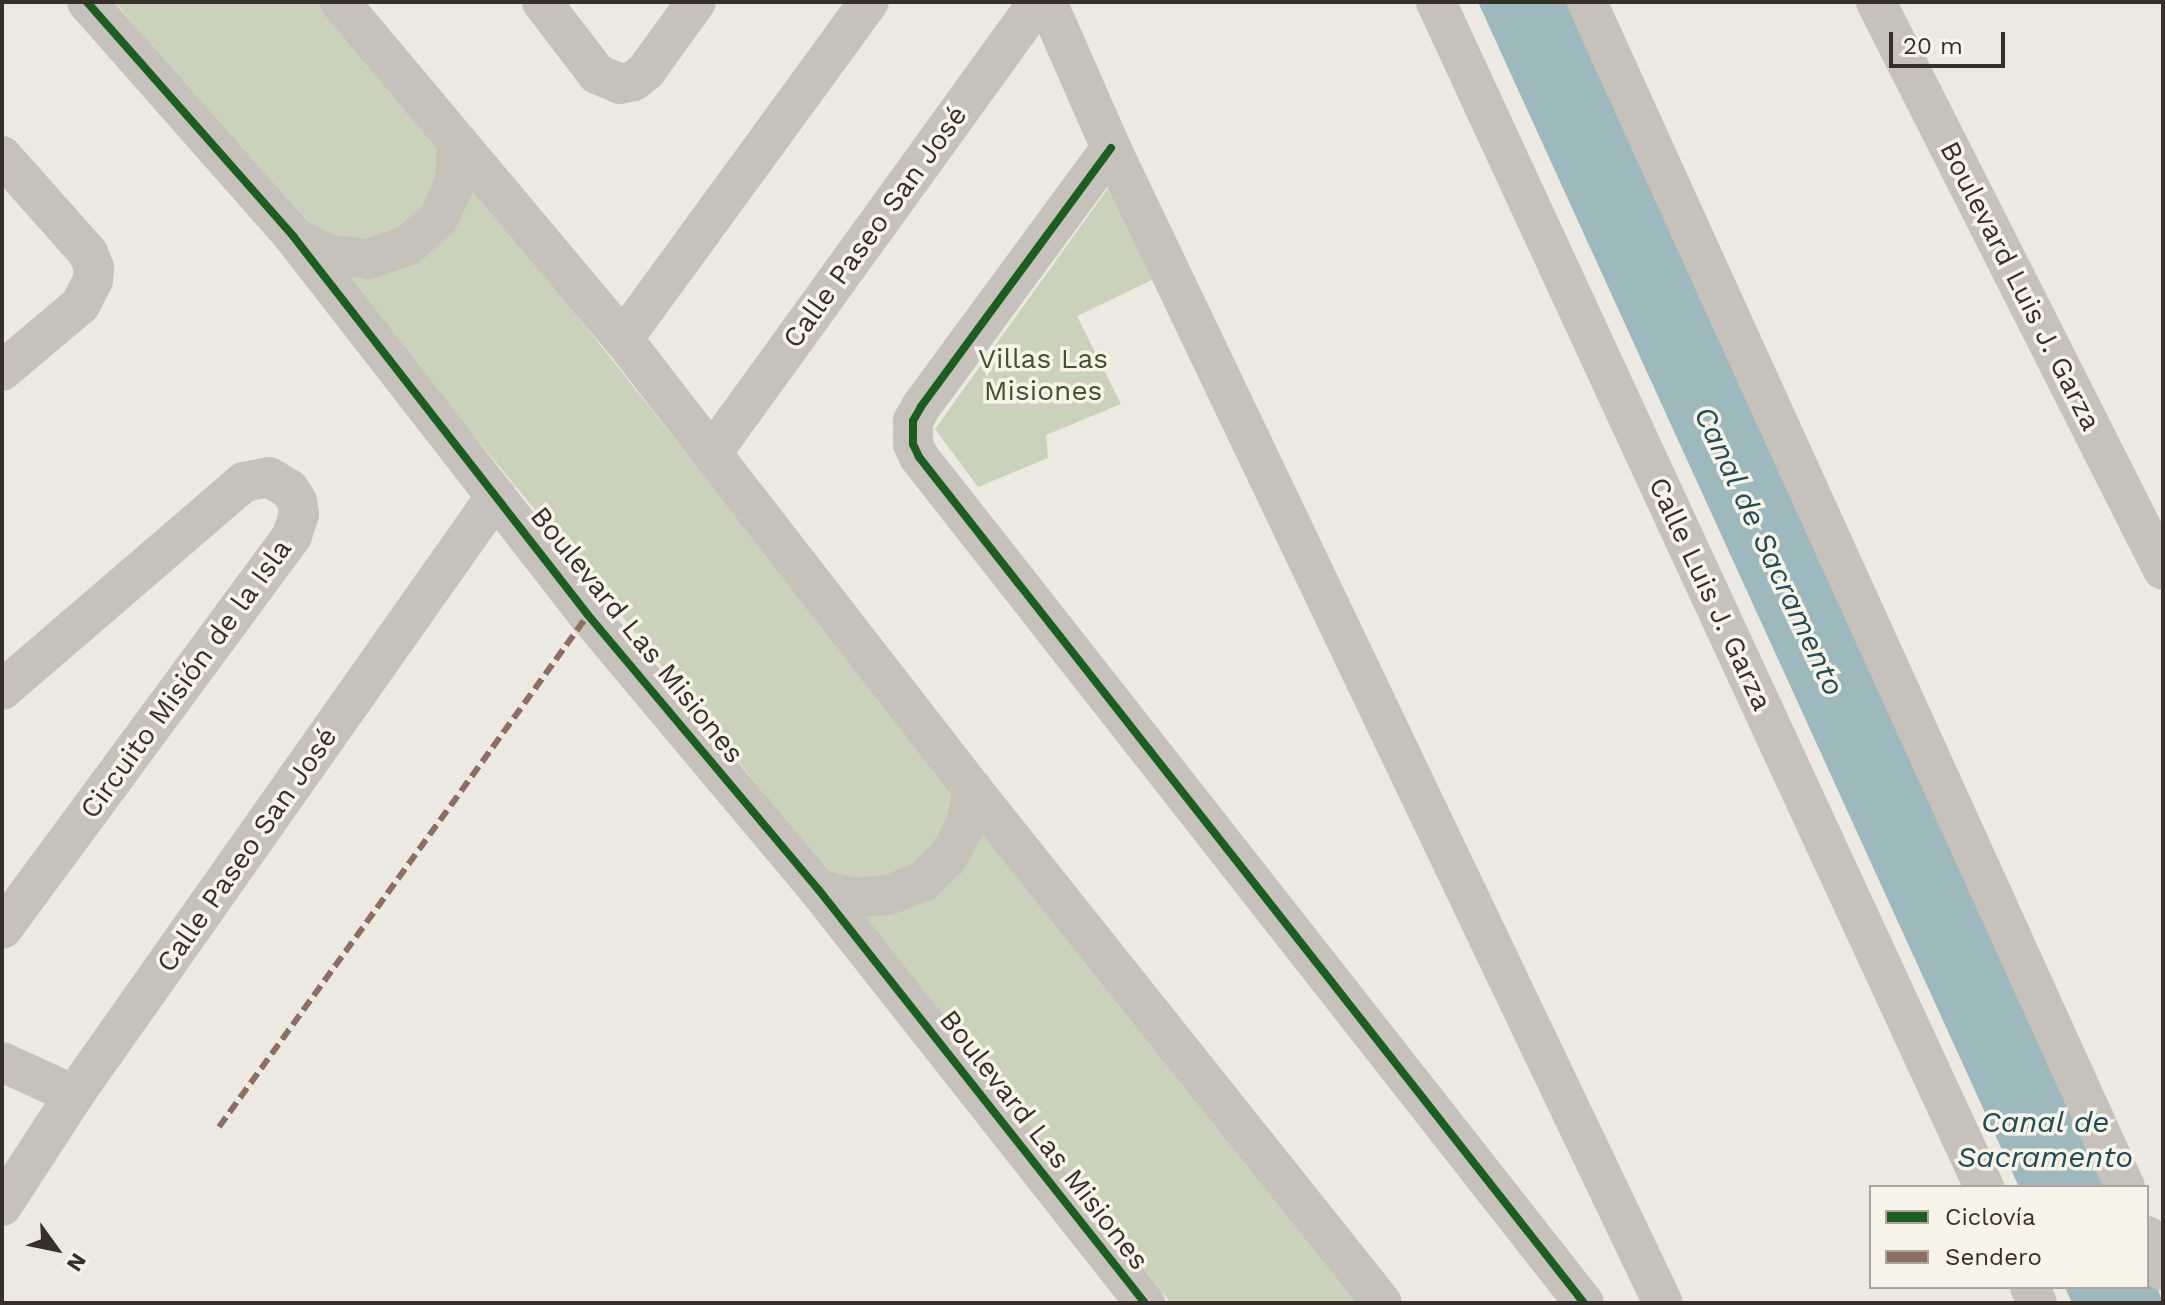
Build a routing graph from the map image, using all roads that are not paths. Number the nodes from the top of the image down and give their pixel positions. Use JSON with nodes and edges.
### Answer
{"nodes":[{"id":1,"x":87,"y":2,"type":"edge"},
{"id":2,"x":340,"y":2,"type":"edge"},
{"id":3,"x":542,"y":2,"type":"edge"},
{"id":4,"x":696,"y":2,"type":"edge"},
{"id":5,"x":869,"y":2,"type":"edge"},
{"id":6,"x":1038,"y":2,"type":"edge"},
{"id":7,"x":1047,"y":2,"type":"edge"},
{"id":8,"x":1436,"y":2,"type":"edge"},
{"id":9,"x":1587,"y":2,"type":"edge"},
{"id":10,"x":1876,"y":2,"type":"edge"},
{"id":11,"x":457,"y":142,"type":"junction"},
{"id":12,"x":1111,"y":148,"type":"junction"},
{"id":13,"x":2,"y":156,"type":"edge"},
{"id":14,"x":293,"y":236,"type":"junction"},
{"id":15,"x":623,"y":339,"type":"junction"},
{"id":16,"x":2,"y":371,"type":"edge"},
{"id":17,"x":712,"y":453,"type":"junction"},
{"id":18,"x":496,"y":496,"type":"junction"},
{"id":19,"x":2163,"y":570,"type":"edge"},
{"id":20,"x":2,"y":690,"type":"edge"},
{"id":21,"x":972,"y":789,"type":"junction"},
{"id":22,"x":818,"y":889,"type":"junction"},
{"id":23,"x":2,"y":929,"type":"edge"},
{"id":24,"x":2,"y":1062,"type":"edge"},
{"id":25,"x":74,"y":1095,"type":"junction"},
{"id":26,"x":1983,"y":1185,"type":"edge"},
{"id":27,"x":2124,"y":1185,"type":"edge"},
{"id":28,"x":2,"y":1206,"type":"edge"},
{"id":29,"x":2149,"y":1240,"type":"edge"},
{"id":30,"x":2163,"y":1271,"type":"edge"},
{"id":31,"x":1145,"y":1303,"type":"edge"},
{"id":32,"x":1382,"y":1303,"type":"edge"},
{"id":33,"x":1584,"y":1303,"type":"edge"},
{"id":34,"x":1663,"y":1303,"type":"edge"}],
"edges":[{"from":1,"to":14,"type":"street","name":"Boulevard Las Misiones"},
{"from":2,"to":11,"type":"street"},
{"from":3,"to":4,"type":"street"},
{"from":5,"to":15,"type":"street"},
{"from":6,"to":17,"type":"street","name":"Calle Paseo San José"},
{"from":7,"to":12,"type":"street"},
{"from":8,"to":26,"type":"street","name":"Calle Luis J. Garza"},
{"from":9,"to":27,"type":"street"},
{"from":10,"to":19,"type":"street","name":"Boulevard Luis J. Garza"},
{"from":11,"to":14,"type":"street"},
{"from":11,"to":15,"type":"street"},
{"from":12,"to":33,"type":"street"},
{"from":12,"to":34,"type":"street"},
{"from":13,"to":16,"type":"street"},
{"from":14,"to":18,"type":"street","name":"Boulevard Las Misiones"},
{"from":15,"to":17,"type":"street"},
{"from":17,"to":21,"type":"street"},
{"from":18,"to":22,"type":"street","name":"Boulevard Las Misiones"},
{"from":18,"to":25,"type":"street","name":"Calle Paseo San José"},
{"from":20,"to":23,"type":"street","name":"Circuito Misión de la Isla"},
{"from":21,"to":22,"type":"street"},
{"from":21,"to":32,"type":"street"},
{"from":22,"to":31,"type":"street","name":"Boulevard Las Misiones"},
{"from":24,"to":25,"type":"street"},
{"from":25,"to":28,"type":"street","name":"Calle Paseo San José"},
{"from":29,"to":30,"type":"street"}]}
